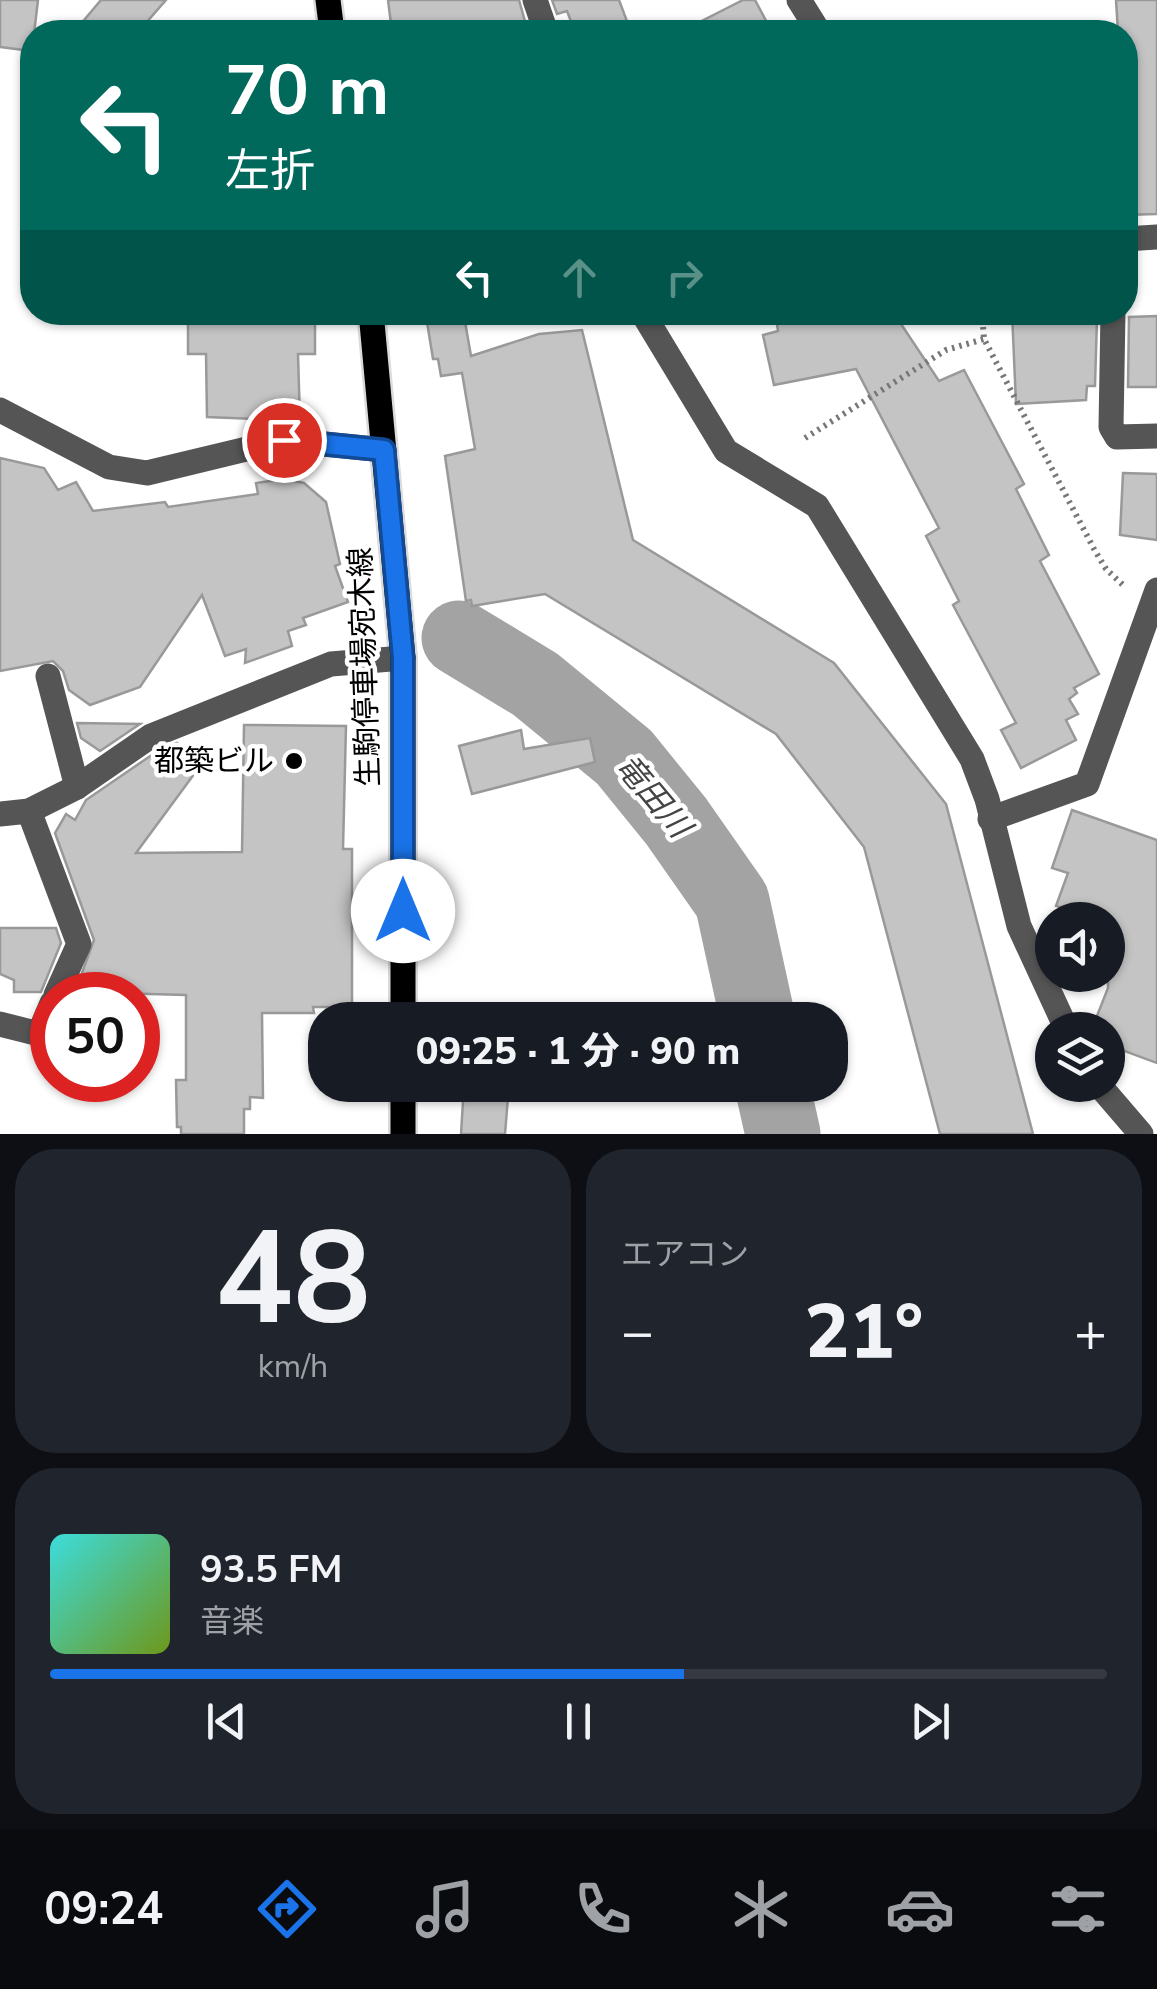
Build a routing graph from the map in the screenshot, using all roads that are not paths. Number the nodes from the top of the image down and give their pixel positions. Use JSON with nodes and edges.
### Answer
{"nodes":[{"id":1,"x":377,"y":325,"type":"edge"},
{"id":2,"x":650,"y":325,"type":"edge"},
{"id":3,"x":1113,"y":325,"type":"edge"},
{"id":4,"x":1,"y":413,"type":"edge"},
{"id":5,"x":1157,"y":436,"type":"edge"},
{"id":6,"x":384,"y":450,"type":"junction"},
{"id":7,"x":1147,"y":589,"type":"edge"},
{"id":8,"x":403,"y":658,"type":"junction"},
{"id":9,"x":48,"y":676,"type":"dead end"},
{"id":10,"x":77,"y":786,"type":"junction"},
{"id":11,"x":29,"y":811,"type":"junction"},
{"id":12,"x":0,"y":814,"type":"edge"},
{"id":13,"x":990,"y":819,"type":"junction"},
{"id":14,"x":66,"y":972,"type":"edge"},
{"id":15,"x":403,"y":1002,"type":"edge"},
{"id":16,"x":1060,"y":1012,"type":"edge"},
{"id":17,"x":0,"y":1024,"type":"edge"},
{"id":18,"x":30,"y":1032,"type":"edge"},
{"id":19,"x":403,"y":1102,"type":"edge"},
{"id":20,"x":1113,"y":1102,"type":"edge"},
{"id":21,"x":403,"y":1134,"type":"edge"},
{"id":22,"x":1142,"y":1134,"type":"edge"}],
"edges":[{"from":1,"to":6,"type":"main road","name":"生駒停車場宛木線"},
{"from":2,"to":13,"type":"street"},
{"from":3,"to":5,"type":"street"},
{"from":4,"to":6,"type":"street"},
{"from":6,"to":8,"type":"main road","name":"生駒停車場宛木線"},
{"from":7,"to":13,"type":"street"},
{"from":8,"to":10,"type":"street"},
{"from":8,"to":15,"type":"main road","name":"生駒停車場宛木線"},
{"from":9,"to":10,"type":"street"},
{"from":10,"to":11,"type":"street"},
{"from":11,"to":12,"type":"street"},
{"from":11,"to":14,"type":"street"},
{"from":13,"to":16,"type":"street"},
{"from":17,"to":18,"type":"street"},
{"from":19,"to":21,"type":"main road"},
{"from":20,"to":22,"type":"street"}]}
